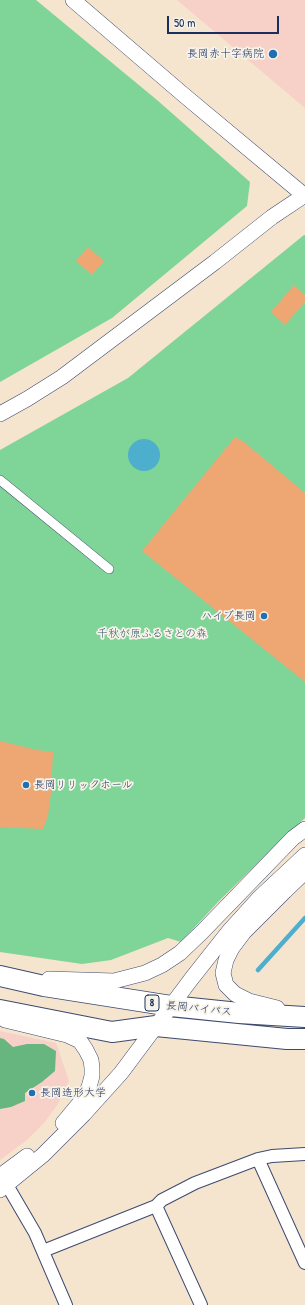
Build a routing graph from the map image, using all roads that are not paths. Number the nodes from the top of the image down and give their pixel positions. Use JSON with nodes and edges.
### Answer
{"nodes":[{"id":1,"x":73,"y":0,"type":"edge"},
{"id":2,"x":305,"y":196,"type":"edge"},
{"id":3,"x":0,"y":414,"type":"edge"},
{"id":4,"x":0,"y":480,"type":"edge"},
{"id":5,"x":109,"y":569,"type":"dead end"},
{"id":6,"x":305,"y":829,"type":"edge"},
{"id":7,"x":305,"y":855,"type":"edge"},
{"id":8,"x":305,"y":872,"type":"edge"},
{"id":9,"x":0,"y":976,"type":"edge"},
{"id":10,"x":171,"y":1006,"type":"junction"},
{"id":11,"x":0,"y":1010,"type":"edge"},
{"id":12,"x":305,"y":1013,"type":"edge"},
{"id":13,"x":305,"y":1018,"type":"edge"},
{"id":14,"x":0,"y":1019,"type":"edge"},
{"id":15,"x":156,"y":1026,"type":"junction"},
{"id":16,"x":305,"y":1039,"type":"edge"},
{"id":17,"x":305,"y":1154,"type":"edge"},
{"id":18,"x":258,"y":1159,"type":"junction"},
{"id":19,"x":2,"y":1184,"type":"edge"},
{"id":20,"x":156,"y":1206,"type":"junction"},
{"id":21,"x":43,"y":1251,"type":"junction"},
{"id":22,"x":305,"y":1263,"type":"edge"},
{"id":23,"x":66,"y":1305,"type":"edge"},
{"id":24,"x":201,"y":1305,"type":"edge"}],
"edges":[{"from":1,"to":2,"type":"street"},
{"from":2,"to":3,"type":"street"},
{"from":4,"to":5,"type":"street"},
{"from":6,"to":9,"type":"street"},
{"from":7,"to":10,"type":"street"},
{"from":8,"to":12,"type":"street"},
{"from":9,"to":10,"type":"highway","name":"長岡バイパス","number":"8"},
{"from":10,"to":13,"type":"highway","name":"長岡バイパス","number":"8"},
{"from":10,"to":15,"type":"street"},
{"from":11,"to":15,"type":"highway","name":"長岡バイパス","number":"8"},
{"from":14,"to":19,"type":"street"},
{"from":15,"to":16,"type":"highway","name":"長岡バイパス","number":"8"},
{"from":15,"to":19,"type":"street"},
{"from":17,"to":18,"type":"street"},
{"from":18,"to":20,"type":"street"},
{"from":18,"to":22,"type":"street"},
{"from":19,"to":21,"type":"street"},
{"from":20,"to":21,"type":"street"},
{"from":20,"to":24,"type":"street"},
{"from":21,"to":23,"type":"street"}]}
